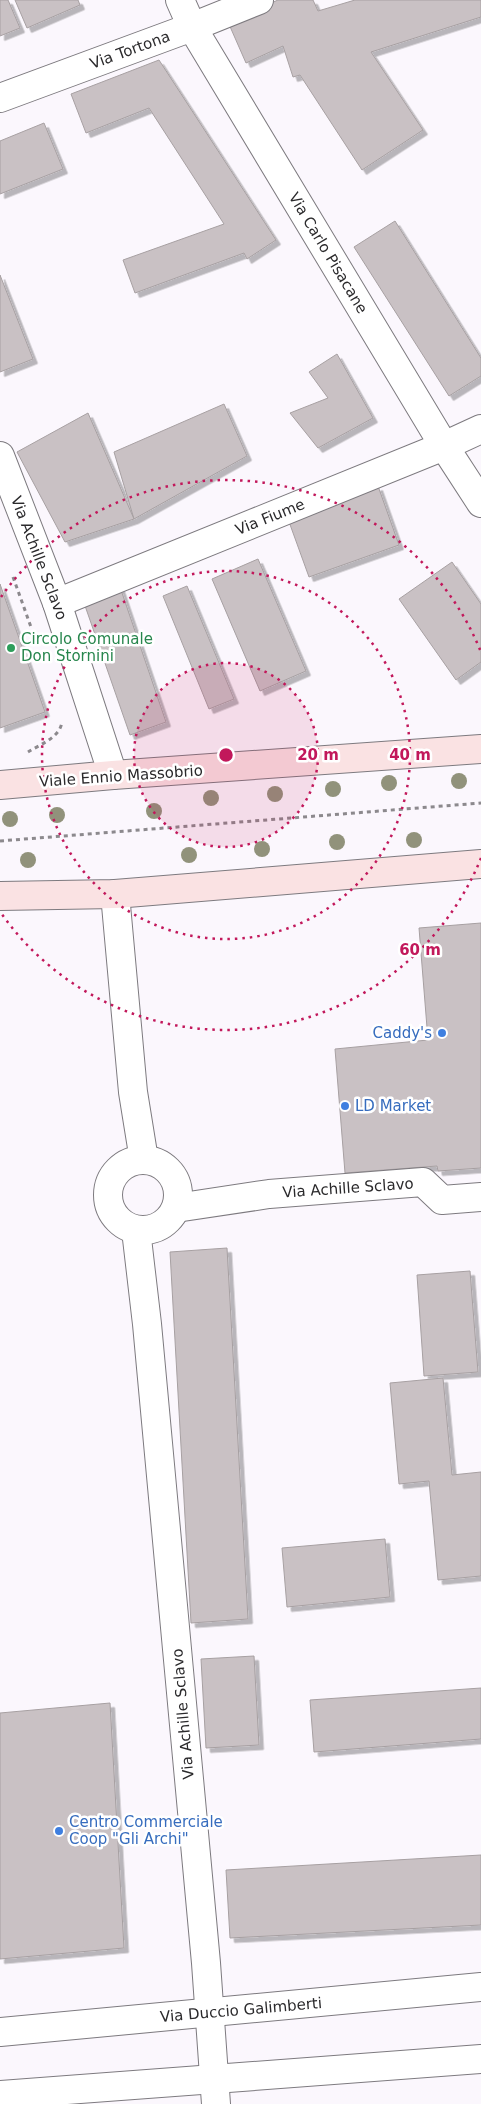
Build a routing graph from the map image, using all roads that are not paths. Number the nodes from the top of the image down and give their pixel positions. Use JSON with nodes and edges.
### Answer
{"nodes":[{"id":1,"x":180,"y":0,"type":"edge"},
{"id":2,"x":258,"y":0,"type":"edge"},
{"id":3,"x":192,"y":28,"type":"junction"},
{"id":4,"x":0,"y":98,"type":"edge"},
{"id":5,"x":481,"y":429,"type":"edge"},
{"id":6,"x":444,"y":446,"type":"junction"},
{"id":7,"x":0,"y":456,"type":"edge"},
{"id":8,"x":481,"y":503,"type":"edge"},
{"id":9,"x":57,"y":603,"type":"junction"},
{"id":10,"x":481,"y":748,"type":"edge"},
{"id":11,"x":113,"y":775,"type":"junction"},
{"id":12,"x":0,"y":786,"type":"edge"},
{"id":13,"x":481,"y":864,"type":"edge"},
{"id":14,"x":115,"y":894,"type":"junction"},
{"id":15,"x":0,"y":896,"type":"edge"},
{"id":16,"x":137,"y":1161,"type":"junction"},
{"id":17,"x":176,"y":1195,"type":"junction"},
{"id":18,"x":481,"y":1197,"type":"edge"},
{"id":19,"x":142,"y":1230,"type":"junction"},
{"id":20,"x":481,"y":1987,"type":"edge"},
{"id":21,"x":210,"y":2013,"type":"junction"},
{"id":22,"x":0,"y":2032,"type":"edge"},
{"id":23,"x":481,"y":2058,"type":"edge"},
{"id":24,"x":215,"y":2091,"type":"edge"},
{"id":25,"x":0,"y":2095,"type":"edge"}],
"edges":[{"from":1,"to":3,"type":"street","name":"Via Carlo Pisacane"},
{"from":2,"to":3,"type":"street","name":"Via Tortona"},
{"from":3,"to":4,"type":"street","name":"Via Tortona"},
{"from":3,"to":6,"type":"street","name":"Via Carlo Pisacane"},
{"from":5,"to":6,"type":"street","name":"Via Fiume"},
{"from":6,"to":8,"type":"street","name":"Via Carlo Pisacane"},
{"from":6,"to":9,"type":"street","name":"Via Fiume"},
{"from":7,"to":9,"type":"street","name":"Via Achille Sclavo"},
{"from":9,"to":11,"type":"street","name":"Via Achille Sclavo"},
{"from":10,"to":11,"type":"main road","name":"Viale Ennio Massobrio"},
{"from":11,"to":12,"type":"main road","name":"Viale Ennio Massobrio"},
{"from":13,"to":14,"type":"main road"},
{"from":14,"to":15,"type":"main road"},
{"from":14,"to":16,"type":"street"},
{"from":16,"to":17,"type":"street"},
{"from":16,"to":19,"type":"street"},
{"from":17,"to":18,"type":"street","name":"Via Achille Sclavo"},
{"from":17,"to":19,"type":"street"},
{"from":19,"to":21,"type":"street","name":"Via Achille Sclavo"},
{"from":20,"to":21,"type":"street","name":"Via Duccio Galimberti"},
{"from":21,"to":22,"type":"street","name":"Via Duccio Galimberti"},
{"from":21,"to":24,"type":"street","name":"Via Achille Sclavo"},
{"from":23,"to":24,"type":"street"},
{"from":24,"to":25,"type":"street"}]}
